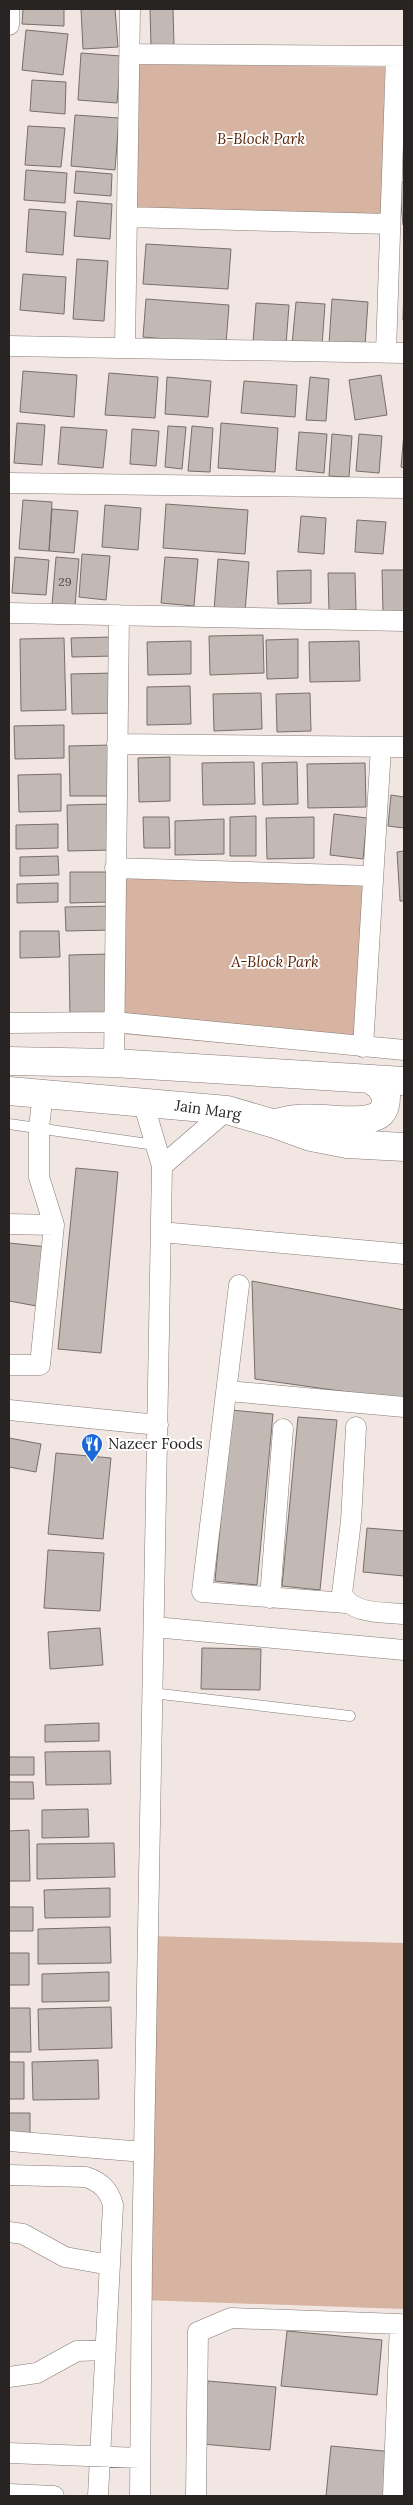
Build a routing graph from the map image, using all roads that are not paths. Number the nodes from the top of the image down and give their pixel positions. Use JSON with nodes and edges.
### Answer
{"nodes":[{"id":1,"x":9,"y":9,"type":"edge"},
{"id":2,"x":130,"y":9,"type":"edge"},
{"id":3,"x":9,"y":25,"type":"edge"},
{"id":4,"x":130,"y":54,"type":"junction"},
{"id":5,"x":400,"y":56,"type":"edge"},
{"id":6,"x":127,"y":217,"type":"junction"},
{"id":7,"x":390,"y":224,"type":"junction"},
{"id":8,"x":9,"y":346,"type":"edge"},
{"id":9,"x":125,"y":348,"type":"junction"},
{"id":10,"x":395,"y":352,"type":"edge"},
{"id":11,"x":9,"y":483,"type":"edge"},
{"id":12,"x":404,"y":488,"type":"edge"},
{"id":13,"x":9,"y":613,"type":"edge"},
{"id":14,"x":119,"y":615,"type":"junction"},
{"id":15,"x":404,"y":621,"type":"edge"},
{"id":16,"x":117,"y":744,"type":"junction"},
{"id":17,"x":381,"y":747,"type":"junction"},
{"id":18,"x":404,"y":747,"type":"edge"},
{"id":19,"x":115,"y":868,"type":"junction"},
{"id":20,"x":372,"y":876,"type":"junction"},
{"id":21,"x":114,"y":1022,"type":"junction"},
{"id":22,"x":9,"y":1023,"type":"edge"},
{"id":23,"x":363,"y":1047,"type":"junction"},
{"id":24,"x":404,"y":1050,"type":"edge"},
{"id":25,"x":9,"y":1061,"type":"edge"},
{"id":26,"x":114,"y":1064,"type":"junction"},
{"id":27,"x":370,"y":1079,"type":"junction"},
{"id":28,"x":404,"y":1081,"type":"edge"},
{"id":29,"x":9,"y":1091,"type":"edge"},
{"id":30,"x":43,"y":1094,"type":"junction"},
{"id":31,"x":143,"y":1102,"type":"junction"},
{"id":32,"x":227,"y":1110,"type":"junction"},
{"id":33,"x":9,"y":1124,"type":"edge"},
{"id":34,"x":275,"y":1124,"type":"junction"},
{"id":35,"x":38,"y":1127,"type":"junction"},
{"id":36,"x":155,"y":1145,"type":"junction"},
{"id":37,"x":404,"y":1147,"type":"edge"},
{"id":38,"x":162,"y":1166,"type":"junction"},
{"id":39,"x":9,"y":1224,"type":"edge"},
{"id":40,"x":54,"y":1225,"type":"junction"},
{"id":41,"x":161,"y":1232,"type":"junction"},
{"id":42,"x":404,"y":1254,"type":"edge"},
{"id":43,"x":239,"y":1286,"type":"dead end"},
{"id":44,"x":9,"y":1364,"type":"edge"},
{"id":45,"x":228,"y":1391,"type":"junction"},
{"id":46,"x":404,"y":1407,"type":"edge"},
{"id":47,"x":9,"y":1410,"type":"edge"},
{"id":48,"x":158,"y":1425,"type":"junction"},
{"id":49,"x":356,"y":1427,"type":"dead end"},
{"id":50,"x":283,"y":1429,"type":"dead end"},
{"id":51,"x":270,"y":1598,"type":"junction"},
{"id":52,"x":346,"y":1603,"type":"junction"},
{"id":53,"x":404,"y":1614,"type":"edge"},
{"id":54,"x":154,"y":1626,"type":"junction"},
{"id":55,"x":404,"y":1650,"type":"edge"},
{"id":56,"x":152,"y":1693,"type":"junction"},
{"id":57,"x":350,"y":1716,"type":"dead end"},
{"id":58,"x":9,"y":2141,"type":"edge"},
{"id":59,"x":144,"y":2152,"type":"junction"},
{"id":60,"x":9,"y":2175,"type":"edge"},
{"id":61,"x":9,"y":2232,"type":"edge"},
{"id":62,"x":110,"y":2265,"type":"junction"},
{"id":63,"x":106,"y":2350,"type":"junction"},
{"id":64,"x":9,"y":2377,"type":"edge"},
{"id":65,"x":9,"y":2453,"type":"edge"},
{"id":66,"x":100,"y":2458,"type":"junction"},
{"id":67,"x":140,"y":2458,"type":"junction"},
{"id":68,"x":9,"y":2494,"type":"edge"},
{"id":69,"x":54,"y":2496,"type":"edge"},
{"id":70,"x":98,"y":2496,"type":"edge"},
{"id":71,"x":140,"y":2496,"type":"edge"},
{"id":72,"x":196,"y":2496,"type":"edge"},
{"id":73,"x":393,"y":2496,"type":"edge"}],
"edges":[{"from":1,"to":3,"type":"street"},
{"from":2,"to":4,"type":"street"},
{"from":4,"to":5,"type":"street"},
{"from":4,"to":6,"type":"street"},
{"from":5,"to":7,"type":"street"},
{"from":6,"to":7,"type":"street"},
{"from":6,"to":9,"type":"street"},
{"from":7,"to":10,"type":"street"},
{"from":8,"to":9,"type":"street"},
{"from":9,"to":10,"type":"street"},
{"from":11,"to":12,"type":"street"},
{"from":13,"to":14,"type":"street"},
{"from":14,"to":15,"type":"street"},
{"from":14,"to":16,"type":"street"},
{"from":16,"to":17,"type":"street"},
{"from":16,"to":19,"type":"street"},
{"from":17,"to":18,"type":"street"},
{"from":17,"to":20,"type":"street"},
{"from":19,"to":20,"type":"street"},
{"from":19,"to":21,"type":"street"},
{"from":20,"to":23,"type":"street"},
{"from":21,"to":22,"type":"street"},
{"from":21,"to":23,"type":"street"},
{"from":21,"to":26,"type":"street"},
{"from":23,"to":24,"type":"street"},
{"from":25,"to":26,"type":"street"},
{"from":26,"to":27,"type":"street"},
{"from":27,"to":28,"type":"street"},
{"from":27,"to":34,"type":"street"},
{"from":29,"to":30,"type":"street","name":"Jain Marg"},
{"from":30,"to":31,"type":"street","name":"Jain Marg"},
{"from":30,"to":35,"type":"street"},
{"from":31,"to":32,"type":"street","name":"Jain Marg"},
{"from":31,"to":36,"type":"street"},
{"from":32,"to":34,"type":"street","name":"Jain Marg"},
{"from":32,"to":38,"type":"street"},
{"from":33,"to":35,"type":"lane"},
{"from":34,"to":37,"type":"street","name":"Jain Marg"},
{"from":35,"to":36,"type":"lane"},
{"from":35,"to":40,"type":"street"},
{"from":36,"to":38,"type":"street"},
{"from":38,"to":41,"type":"street"},
{"from":39,"to":40,"type":"street"},
{"from":40,"to":44,"type":"street"},
{"from":41,"to":42,"type":"street"},
{"from":41,"to":48,"type":"street"},
{"from":43,"to":45,"type":"street"},
{"from":45,"to":46,"type":"street"},
{"from":45,"to":51,"type":"street"},
{"from":47,"to":48,"type":"street"},
{"from":48,"to":54,"type":"street"},
{"from":49,"to":52,"type":"street"},
{"from":50,"to":51,"type":"street"},
{"from":51,"to":52,"type":"street"},
{"from":52,"to":53,"type":"street"},
{"from":54,"to":55,"type":"street"},
{"from":54,"to":56,"type":"street"},
{"from":56,"to":57,"type":"lane"},
{"from":56,"to":59,"type":"street"},
{"from":58,"to":59,"type":"street"},
{"from":59,"to":67,"type":"street"},
{"from":60,"to":62,"type":"street"},
{"from":61,"to":62,"type":"street"},
{"from":62,"to":63,"type":"street"},
{"from":63,"to":64,"type":"street"},
{"from":63,"to":66,"type":"street"},
{"from":65,"to":66,"type":"street"},
{"from":66,"to":67,"type":"street"},
{"from":66,"to":70,"type":"street"},
{"from":67,"to":71,"type":"street"},
{"from":68,"to":69,"type":"street"},
{"from":72,"to":73,"type":"street"}]}
